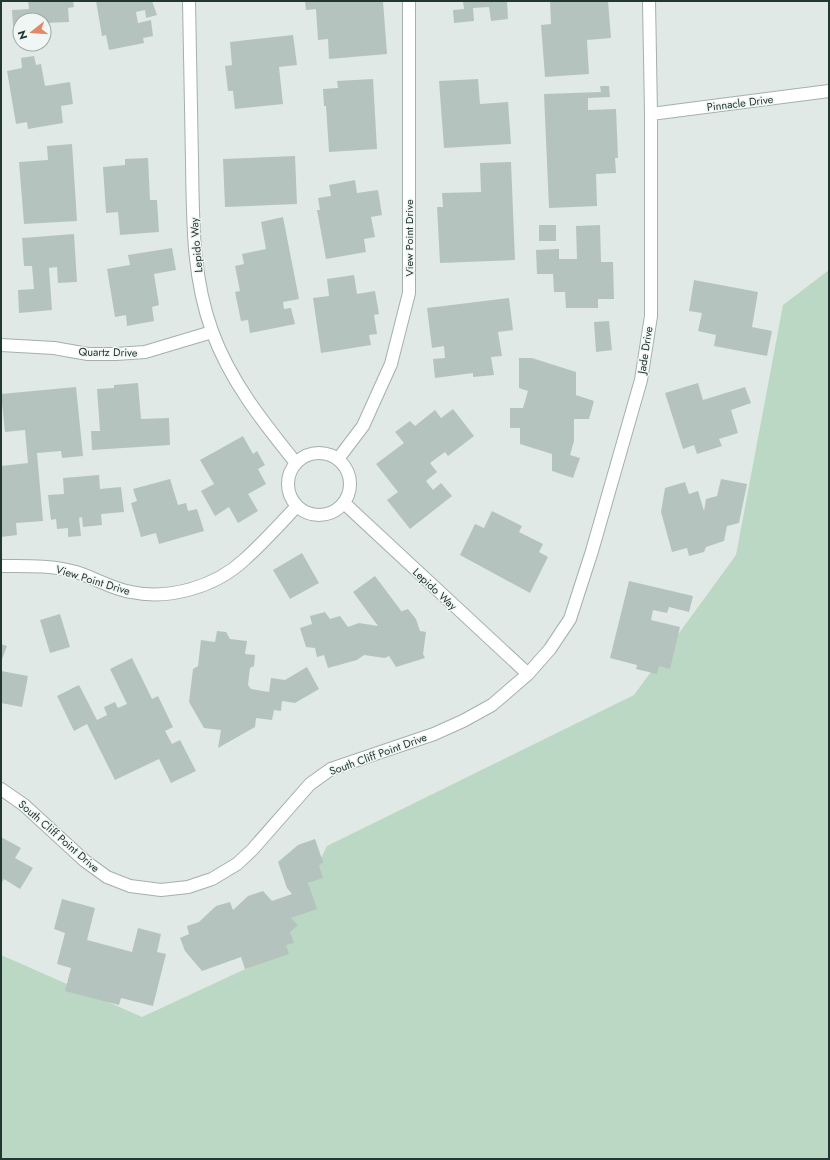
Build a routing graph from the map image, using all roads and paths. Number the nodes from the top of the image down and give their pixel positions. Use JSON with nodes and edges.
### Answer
{"nodes":[{"id":1,"x":189,"y":1,"type":"edge"},
{"id":2,"x":409,"y":1,"type":"edge"},
{"id":3,"x":649,"y":1,"type":"edge"},
{"id":4,"x":829,"y":91,"type":"edge"},
{"id":5,"x":651,"y":114,"type":"junction"},
{"id":6,"x":212,"y":332,"type":"junction"},
{"id":7,"x":1,"y":345,"type":"edge"},
{"id":8,"x":338,"y":459,"type":"junction"},
{"id":9,"x":296,"y":463,"type":"junction"},
{"id":10,"x":344,"y":503,"type":"junction"},
{"id":11,"x":297,"y":506,"type":"junction"},
{"id":12,"x":1,"y":566,"type":"edge"},
{"id":13,"x":528,"y":674,"type":"junction"},
{"id":14,"x":1,"y":789,"type":"edge"}],
"edges":[{"from":1,"to":6,"type":"street","name":"Lepido Way"},
{"from":2,"to":8,"type":"street","name":"View Point Drive"},
{"from":3,"to":5,"type":"street","name":"Jade Drive"},
{"from":4,"to":5,"type":"street","name":"Pinnacle Drive"},
{"from":5,"to":13,"type":"street","name":"Jade Drive"},
{"from":6,"to":7,"type":"street","name":"Quartz Drive"},
{"from":6,"to":9,"type":"street","name":"Lepido Way"},
{"from":8,"to":9,"type":"street"},
{"from":8,"to":10,"type":"street"},
{"from":9,"to":11,"type":"street"},
{"from":10,"to":11,"type":"street"},
{"from":10,"to":13,"type":"street","name":"Lepido Way"},
{"from":11,"to":12,"type":"street","name":"View Point Drive"},
{"from":13,"to":14,"type":"street","name":"South Cliff Point Drive"}]}
